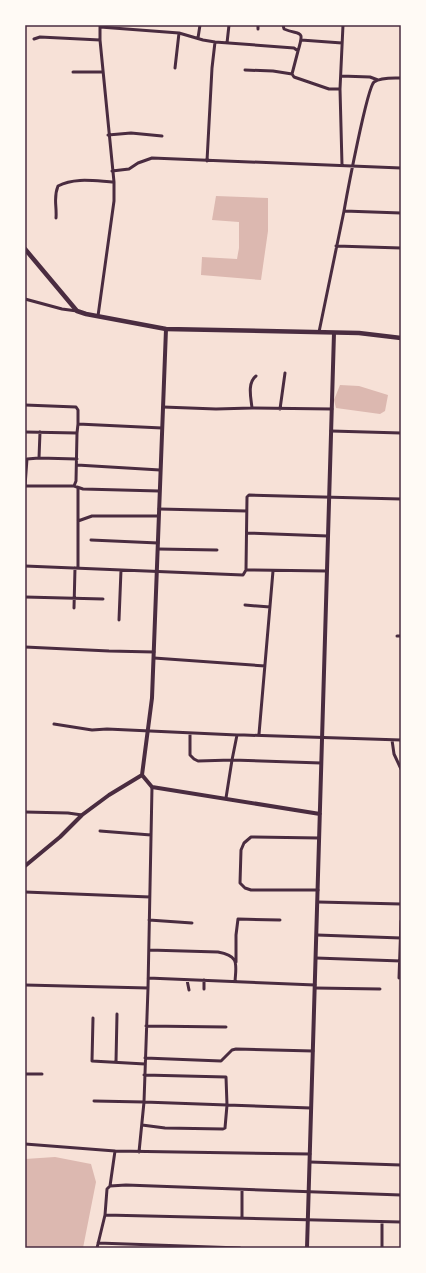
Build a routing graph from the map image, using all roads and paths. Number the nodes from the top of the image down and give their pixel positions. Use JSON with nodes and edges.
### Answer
{"nodes":[{"id":1,"x":200,"y":25,"type":"edge"},
{"id":2,"x":229,"y":25,"type":"edge"},
{"id":3,"x":283,"y":25,"type":"edge"},
{"id":4,"x":343,"y":25,"type":"edge"},
{"id":5,"x":100,"y":26,"type":"edge"},
{"id":6,"x":179,"y":33,"type":"junction"},
{"id":7,"x":198,"y":38,"type":"junction"},
{"id":8,"x":34,"y":39,"type":"dead end"},
{"id":9,"x":100,"y":40,"type":"junction"},
{"id":10,"x":302,"y":40,"type":"junction"},
{"id":11,"x":215,"y":42,"type":"junction"},
{"id":12,"x":227,"y":42,"type":"junction"},
{"id":13,"x":342,"y":43,"type":"junction"},
{"id":14,"x":298,"y":51,"type":"junction"},
{"id":15,"x":175,"y":68,"type":"dead end"},
{"id":16,"x":245,"y":70,"type":"dead end"},
{"id":17,"x":72,"y":72,"type":"dead end"},
{"id":18,"x":103,"y":72,"type":"junction"},
{"id":19,"x":292,"y":74,"type":"junction"},
{"id":20,"x":341,"y":76,"type":"junction"},
{"id":21,"x":401,"y":78,"type":"edge"},
{"id":22,"x":378,"y":80,"type":"junction"},
{"id":23,"x":340,"y":89,"type":"junction"},
{"id":24,"x":108,"y":134,"type":"junction"},
{"id":25,"x":162,"y":136,"type":"dead end"},
{"id":26,"x":207,"y":161,"type":"junction"},
{"id":27,"x":342,"y":165,"type":"junction"},
{"id":28,"x":353,"y":165,"type":"junction"},
{"id":29,"x":401,"y":168,"type":"edge"},
{"id":30,"x":112,"y":172,"type":"junction"},
{"id":31,"x":114,"y":182,"type":"junction"},
{"id":32,"x":344,"y":211,"type":"junction"},
{"id":33,"x":401,"y":213,"type":"edge"},
{"id":34,"x":56,"y":218,"type":"dead end"},
{"id":35,"x":336,"y":246,"type":"junction"},
{"id":36,"x":25,"y":248,"type":"edge"},
{"id":37,"x":401,"y":248,"type":"edge"},
{"id":38,"x":25,"y":299,"type":"edge"},
{"id":39,"x":77,"y":311,"type":"junction"},
{"id":40,"x":98,"y":316,"type":"junction"},
{"id":41,"x":166,"y":329,"type":"junction"},
{"id":42,"x":319,"y":332,"type":"junction"},
{"id":43,"x":334,"y":333,"type":"junction"},
{"id":44,"x":401,"y":338,"type":"edge"},
{"id":45,"x":285,"y":373,"type":"dead end"},
{"id":46,"x":256,"y":376,"type":"dead end"},
{"id":47,"x":25,"y":405,"type":"edge"},
{"id":48,"x":163,"y":407,"type":"junction"},
{"id":49,"x":252,"y":408,"type":"junction"},
{"id":50,"x":280,"y":409,"type":"junction"},
{"id":51,"x":332,"y":409,"type":"junction"},
{"id":52,"x":78,"y":424,"type":"junction"},
{"id":53,"x":162,"y":428,"type":"junction"},
{"id":54,"x":331,"y":430,"type":"junction"},
{"id":55,"x":25,"y":432,"type":"edge"},
{"id":56,"x":40,"y":432,"type":"junction"},
{"id":57,"x":78,"y":433,"type":"junction"},
{"id":58,"x":401,"y":433,"type":"edge"},
{"id":59,"x":39,"y":458,"type":"junction"},
{"id":60,"x":77,"y":459,"type":"junction"},
{"id":61,"x":76,"y":465,"type":"junction"},
{"id":62,"x":160,"y":470,"type":"junction"},
{"id":63,"x":25,"y":486,"type":"edge"},
{"id":64,"x":74,"y":486,"type":"junction"},
{"id":65,"x":78,"y":488,"type":"junction"},
{"id":66,"x":159,"y":491,"type":"junction"},
{"id":67,"x":329,"y":497,"type":"junction"},
{"id":68,"x":401,"y":499,"type":"edge"},
{"id":69,"x":158,"y":509,"type":"junction"},
{"id":70,"x":247,"y":511,"type":"junction"},
{"id":71,"x":158,"y":516,"type":"junction"},
{"id":72,"x":78,"y":521,"type":"junction"},
{"id":73,"x":247,"y":533,"type":"junction"},
{"id":74,"x":328,"y":536,"type":"junction"},
{"id":75,"x":91,"y":540,"type":"dead end"},
{"id":76,"x":158,"y":543,"type":"junction"},
{"id":77,"x":158,"y":549,"type":"junction"},
{"id":78,"x":217,"y":550,"type":"dead end"},
{"id":79,"x":25,"y":566,"type":"edge"},
{"id":80,"x":77,"y":568,"type":"junction"},
{"id":81,"x":121,"y":570,"type":"junction"},
{"id":82,"x":246,"y":570,"type":"junction"},
{"id":83,"x":273,"y":571,"type":"junction"},
{"id":84,"x":327,"y":571,"type":"junction"},
{"id":85,"x":157,"y":572,"type":"junction"},
{"id":86,"x":25,"y":597,"type":"edge"},
{"id":87,"x":74,"y":598,"type":"junction"},
{"id":88,"x":103,"y":599,"type":"dead end"},
{"id":89,"x":245,"y":605,"type":"dead end"},
{"id":90,"x":270,"y":607,"type":"junction"},
{"id":91,"x":74,"y":608,"type":"dead end"},
{"id":92,"x":118,"y":620,"type":"dead end"},
{"id":93,"x":397,"y":636,"type":"dead end"},
{"id":94,"x":401,"y":636,"type":"edge"},
{"id":95,"x":25,"y":647,"type":"edge"},
{"id":96,"x":154,"y":652,"type":"junction"},
{"id":97,"x":154,"y":658,"type":"junction"},
{"id":98,"x":265,"y":666,"type":"junction"},
{"id":99,"x":54,"y":724,"type":"dead end"},
{"id":100,"x":148,"y":732,"type":"junction"},
{"id":101,"x":190,"y":734,"type":"junction"},
{"id":102,"x":259,"y":734,"type":"junction"},
{"id":103,"x":237,"y":735,"type":"junction"},
{"id":104,"x":322,"y":738,"type":"junction"},
{"id":105,"x":392,"y":740,"type":"junction"},
{"id":106,"x":401,"y":740,"type":"edge"},
{"id":107,"x":232,"y":760,"type":"junction"},
{"id":108,"x":322,"y":762,"type":"junction"},
{"id":109,"x":401,"y":769,"type":"edge"},
{"id":110,"x":142,"y":775,"type":"junction"},
{"id":111,"x":152,"y":787,"type":"junction"},
{"id":112,"x":226,"y":798,"type":"junction"},
{"id":113,"x":25,"y":812,"type":"edge"},
{"id":114,"x":320,"y":814,"type":"junction"},
{"id":115,"x":82,"y":815,"type":"junction"},
{"id":116,"x":100,"y":831,"type":"dead end"},
{"id":117,"x":151,"y":835,"type":"junction"},
{"id":118,"x":319,"y":838,"type":"junction"},
{"id":119,"x":25,"y":866,"type":"edge"},
{"id":120,"x":318,"y":890,"type":"junction"},
{"id":121,"x":25,"y":892,"type":"edge"},
{"id":122,"x":150,"y":897,"type":"junction"},
{"id":123,"x":318,"y":902,"type":"junction"},
{"id":124,"x":401,"y":904,"type":"edge"},
{"id":125,"x":150,"y":920,"type":"junction"},
{"id":126,"x":280,"y":920,"type":"dead end"},
{"id":127,"x":401,"y":920,"type":"edge"},
{"id":128,"x":192,"y":923,"type":"dead end"},
{"id":129,"x":316,"y":935,"type":"junction"},
{"id":130,"x":401,"y":938,"type":"edge"},
{"id":131,"x":149,"y":950,"type":"junction"},
{"id":132,"x":316,"y":958,"type":"junction"},
{"id":133,"x":400,"y":961,"type":"edge"},
{"id":134,"x":236,"y":964,"type":"junction"},
{"id":135,"x":148,"y":978,"type":"junction"},
{"id":136,"x":399,"y":978,"type":"dead end"},
{"id":137,"x":187,"y":980,"type":"junction"},
{"id":138,"x":204,"y":980,"type":"junction"},
{"id":139,"x":235,"y":982,"type":"junction"},
{"id":140,"x":25,"y":985,"type":"edge"},
{"id":141,"x":315,"y":987,"type":"junction"},
{"id":142,"x":148,"y":988,"type":"junction"},
{"id":143,"x":204,"y":989,"type":"dead end"},
{"id":144,"x":380,"y":989,"type":"dead end"},
{"id":145,"x":189,"y":990,"type":"dead end"},
{"id":146,"x":117,"y":1014,"type":"dead end"},
{"id":147,"x":93,"y":1018,"type":"dead end"},
{"id":148,"x":146,"y":1026,"type":"junction"},
{"id":149,"x":226,"y":1027,"type":"dead end"},
{"id":150,"x":313,"y":1051,"type":"junction"},
{"id":151,"x":145,"y":1058,"type":"junction"},
{"id":152,"x":116,"y":1062,"type":"junction"},
{"id":153,"x":145,"y":1064,"type":"junction"},
{"id":154,"x":25,"y":1074,"type":"edge"},
{"id":155,"x":42,"y":1074,"type":"dead end"},
{"id":156,"x":144,"y":1075,"type":"junction"},
{"id":157,"x":94,"y":1101,"type":"dead end"},
{"id":158,"x":144,"y":1102,"type":"junction"},
{"id":159,"x":228,"y":1105,"type":"junction"},
{"id":160,"x":312,"y":1108,"type":"junction"},
{"id":161,"x":142,"y":1125,"type":"junction"},
{"id":162,"x":25,"y":1144,"type":"edge"},
{"id":163,"x":114,"y":1151,"type":"junction"},
{"id":164,"x":139,"y":1152,"type":"junction"},
{"id":165,"x":310,"y":1154,"type":"junction"},
{"id":166,"x":310,"y":1162,"type":"junction"},
{"id":167,"x":401,"y":1165,"type":"edge"},
{"id":168,"x":110,"y":1186,"type":"junction"},
{"id":169,"x":242,"y":1190,"type":"junction"},
{"id":170,"x":309,"y":1192,"type":"junction"},
{"id":171,"x":401,"y":1195,"type":"edge"},
{"id":172,"x":105,"y":1215,"type":"junction"},
{"id":173,"x":242,"y":1218,"type":"junction"},
{"id":174,"x":308,"y":1220,"type":"junction"},
{"id":175,"x":382,"y":1222,"type":"junction"},
{"id":176,"x":401,"y":1222,"type":"edge"},
{"id":177,"x":98,"y":1243,"type":"junction"},
{"id":178,"x":141,"y":1246,"type":"edge"},
{"id":179,"x":97,"y":1248,"type":"edge"},
{"id":180,"x":240,"y":1248,"type":"edge"},
{"id":181,"x":308,"y":1248,"type":"edge"},
{"id":182,"x":382,"y":1248,"type":"edge"}],
"edges":[{"from":1,"to":7,"type":"street"},
{"from":2,"to":12,"type":"street"},
{"from":3,"to":10,"type":"street"},
{"from":4,"to":13,"type":"street"},
{"from":5,"to":6,"type":"street"},
{"from":5,"to":9,"type":"street"},
{"from":6,"to":7,"type":"street"},
{"from":6,"to":15,"type":"street"},
{"from":7,"to":11,"type":"street"},
{"from":8,"to":9,"type":"street"},
{"from":9,"to":18,"type":"street"},
{"from":10,"to":13,"type":"street"},
{"from":10,"to":14,"type":"street"},
{"from":11,"to":12,"type":"street"},
{"from":11,"to":26,"type":"street"},
{"from":12,"to":14,"type":"street"},
{"from":13,"to":20,"type":"street"},
{"from":14,"to":19,"type":"street"},
{"from":16,"to":19,"type":"street"},
{"from":17,"to":18,"type":"street"},
{"from":18,"to":24,"type":"street"},
{"from":19,"to":23,"type":"street"},
{"from":20,"to":22,"type":"street"},
{"from":20,"to":23,"type":"street"},
{"from":21,"to":22,"type":"street"},
{"from":22,"to":28,"type":"street"},
{"from":23,"to":27,"type":"street"},
{"from":24,"to":25,"type":"street"},
{"from":24,"to":30,"type":"street"},
{"from":26,"to":27,"type":"street"},
{"from":26,"to":30,"type":"street"},
{"from":27,"to":28,"type":"street"},
{"from":28,"to":29,"type":"street"},
{"from":28,"to":32,"type":"street"},
{"from":30,"to":31,"type":"street"},
{"from":31,"to":34,"type":"street"},
{"from":31,"to":40,"type":"street"},
{"from":32,"to":33,"type":"street"},
{"from":32,"to":35,"type":"street"},
{"from":35,"to":37,"type":"street"},
{"from":35,"to":42,"type":"street"},
{"from":36,"to":39,"type":"main road"},
{"from":38,"to":39,"type":"street"},
{"from":39,"to":40,"type":"main road"},
{"from":40,"to":41,"type":"main road"},
{"from":41,"to":42,"type":"main road"},
{"from":41,"to":48,"type":"street"},
{"from":42,"to":43,"type":"main road"},
{"from":43,"to":44,"type":"main road"},
{"from":43,"to":51,"type":"street"},
{"from":45,"to":50,"type":"street"},
{"from":46,"to":49,"type":"street"},
{"from":47,"to":52,"type":"street"},
{"from":48,"to":49,"type":"street"},
{"from":48,"to":53,"type":"street"},
{"from":49,"to":50,"type":"street"},
{"from":50,"to":51,"type":"street"},
{"from":51,"to":54,"type":"street"},
{"from":52,"to":53,"type":"street"},
{"from":52,"to":57,"type":"street"},
{"from":53,"to":62,"type":"street"},
{"from":54,"to":58,"type":"street"},
{"from":54,"to":67,"type":"street"},
{"from":55,"to":56,"type":"street"},
{"from":56,"to":57,"type":"street"},
{"from":56,"to":59,"type":"street"},
{"from":57,"to":60,"type":"street"},
{"from":59,"to":60,"type":"street"},
{"from":59,"to":63,"type":"street"},
{"from":60,"to":61,"type":"street"},
{"from":61,"to":62,"type":"street"},
{"from":61,"to":64,"type":"street"},
{"from":62,"to":66,"type":"street"},
{"from":63,"to":64,"type":"street"},
{"from":64,"to":65,"type":"street"},
{"from":65,"to":66,"type":"street"},
{"from":65,"to":72,"type":"street"},
{"from":66,"to":69,"type":"street"},
{"from":67,"to":68,"type":"street"},
{"from":67,"to":70,"type":"street"},
{"from":67,"to":74,"type":"street"},
{"from":69,"to":70,"type":"street"},
{"from":69,"to":71,"type":"street"},
{"from":70,"to":73,"type":"street"},
{"from":71,"to":72,"type":"street"},
{"from":71,"to":76,"type":"street"},
{"from":72,"to":80,"type":"street"},
{"from":73,"to":74,"type":"street"},
{"from":73,"to":82,"type":"street"},
{"from":74,"to":84,"type":"street"},
{"from":75,"to":76,"type":"street"},
{"from":76,"to":77,"type":"street"},
{"from":77,"to":78,"type":"street"},
{"from":77,"to":85,"type":"street"},
{"from":79,"to":80,"type":"street"},
{"from":80,"to":81,"type":"street"},
{"from":80,"to":87,"type":"street"},
{"from":81,"to":85,"type":"street"},
{"from":81,"to":92,"type":"street"},
{"from":82,"to":83,"type":"street"},
{"from":82,"to":85,"type":"street"},
{"from":83,"to":84,"type":"street"},
{"from":83,"to":90,"type":"street"},
{"from":84,"to":104,"type":"street"},
{"from":85,"to":96,"type":"street"},
{"from":86,"to":87,"type":"street"},
{"from":87,"to":88,"type":"street"},
{"from":87,"to":91,"type":"street"},
{"from":89,"to":90,"type":"street"},
{"from":90,"to":98,"type":"street"},
{"from":93,"to":94,"type":"street"},
{"from":95,"to":96,"type":"street"},
{"from":96,"to":97,"type":"street"},
{"from":97,"to":98,"type":"street"},
{"from":97,"to":100,"type":"street"},
{"from":98,"to":102,"type":"street"},
{"from":99,"to":100,"type":"street"},
{"from":100,"to":101,"type":"street"},
{"from":100,"to":110,"type":"street"},
{"from":101,"to":103,"type":"street"},
{"from":101,"to":107,"type":"street"},
{"from":102,"to":103,"type":"street"},
{"from":102,"to":104,"type":"street"},
{"from":103,"to":107,"type":"street"},
{"from":104,"to":105,"type":"street"},
{"from":104,"to":108,"type":"street"},
{"from":105,"to":106,"type":"street"},
{"from":105,"to":109,"type":"street"},
{"from":107,"to":108,"type":"street"},
{"from":107,"to":112,"type":"street"},
{"from":108,"to":114,"type":"street"},
{"from":110,"to":111,"type":"street"},
{"from":110,"to":115,"type":"street"},
{"from":111,"to":112,"type":"street"},
{"from":111,"to":117,"type":"street"},
{"from":112,"to":114,"type":"street"},
{"from":113,"to":115,"type":"street"},
{"from":114,"to":118,"type":"street"},
{"from":115,"to":119,"type":"street"},
{"from":116,"to":117,"type":"street"},
{"from":117,"to":122,"type":"street"},
{"from":118,"to":120,"type":"street"},
{"from":118,"to":120,"type":"street"},
{"from":120,"to":123,"type":"street"},
{"from":121,"to":122,"type":"street"},
{"from":122,"to":125,"type":"street"},
{"from":123,"to":124,"type":"street"},
{"from":123,"to":129,"type":"street"},
{"from":125,"to":128,"type":"street"},
{"from":125,"to":131,"type":"street"},
{"from":126,"to":134,"type":"street"},
{"from":127,"to":130,"type":"street"},
{"from":129,"to":130,"type":"street"},
{"from":129,"to":132,"type":"street"},
{"from":130,"to":133,"type":"street"},
{"from":131,"to":134,"type":"street"},
{"from":131,"to":135,"type":"street"},
{"from":132,"to":133,"type":"street"},
{"from":132,"to":141,"type":"street"},
{"from":133,"to":136,"type":"street"},
{"from":134,"to":139,"type":"street"},
{"from":135,"to":137,"type":"street"},
{"from":135,"to":142,"type":"street"},
{"from":137,"to":138,"type":"street"},
{"from":137,"to":145,"type":"street"},
{"from":138,"to":139,"type":"street"},
{"from":138,"to":143,"type":"street"},
{"from":139,"to":141,"type":"street"},
{"from":140,"to":142,"type":"street"},
{"from":141,"to":144,"type":"street"},
{"from":141,"to":150,"type":"street"},
{"from":142,"to":148,"type":"street"},
{"from":146,"to":152,"type":"street"},
{"from":147,"to":152,"type":"street"},
{"from":148,"to":149,"type":"street"},
{"from":148,"to":151,"type":"street"},
{"from":150,"to":151,"type":"street"},
{"from":150,"to":160,"type":"street"},
{"from":151,"to":153,"type":"street"},
{"from":152,"to":153,"type":"street"},
{"from":153,"to":156,"type":"street"},
{"from":154,"to":155,"type":"street"},
{"from":156,"to":158,"type":"street"},
{"from":156,"to":159,"type":"street"},
{"from":157,"to":158,"type":"street"},
{"from":158,"to":159,"type":"street"},
{"from":158,"to":161,"type":"street"},
{"from":159,"to":160,"type":"street"},
{"from":159,"to":161,"type":"street"},
{"from":160,"to":165,"type":"street"},
{"from":161,"to":164,"type":"street"},
{"from":162,"to":163,"type":"street"},
{"from":163,"to":164,"type":"street"},
{"from":163,"to":168,"type":"street"},
{"from":164,"to":165,"type":"street"},
{"from":165,"to":166,"type":"street"},
{"from":166,"to":167,"type":"street"},
{"from":166,"to":170,"type":"street"},
{"from":168,"to":169,"type":"street"},
{"from":168,"to":172,"type":"street"},
{"from":169,"to":170,"type":"street"},
{"from":169,"to":173,"type":"street"},
{"from":170,"to":171,"type":"street"},
{"from":170,"to":174,"type":"street"},
{"from":172,"to":173,"type":"street"},
{"from":172,"to":177,"type":"street"},
{"from":173,"to":174,"type":"street"},
{"from":174,"to":175,"type":"street"},
{"from":174,"to":181,"type":"street"},
{"from":175,"to":176,"type":"street"},
{"from":175,"to":182,"type":"street"},
{"from":177,"to":178,"type":"street"},
{"from":177,"to":179,"type":"street"},
{"from":178,"to":180,"type":"street"}]}
